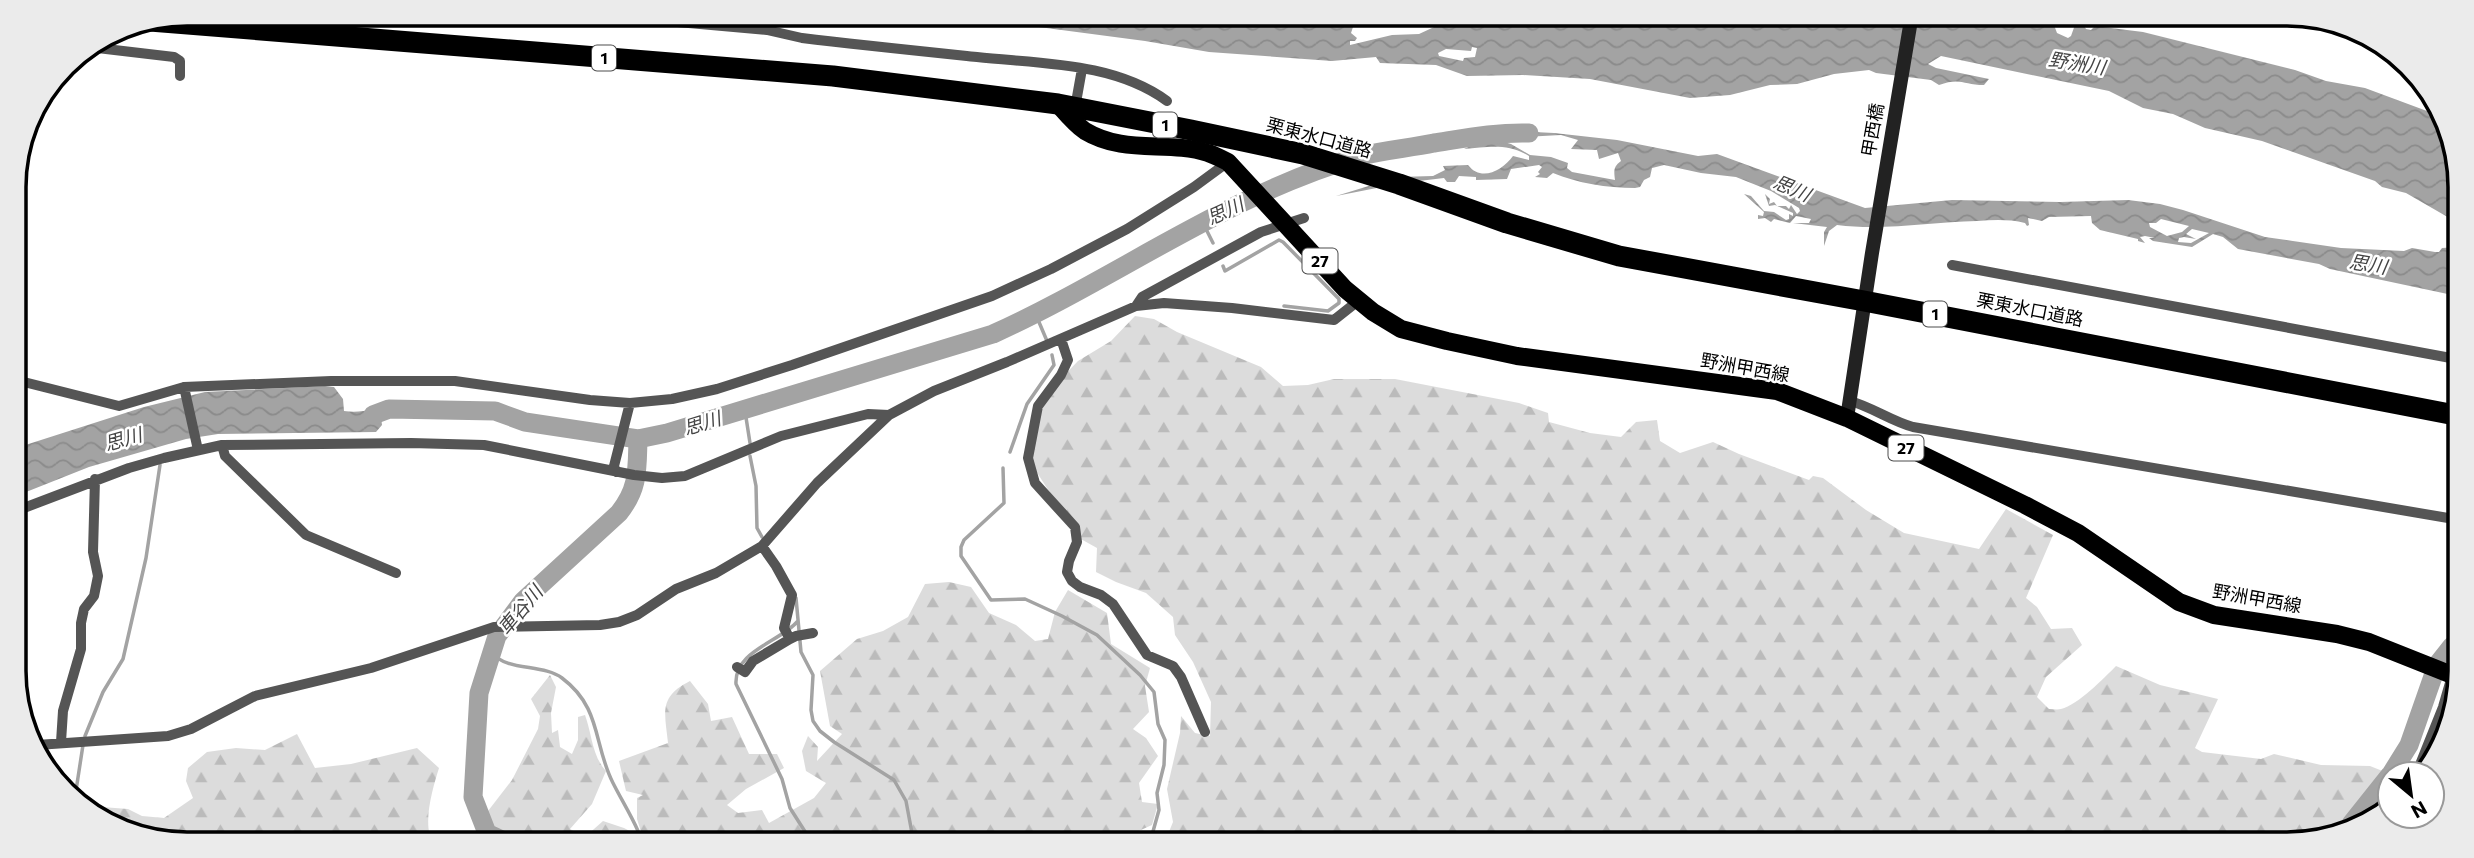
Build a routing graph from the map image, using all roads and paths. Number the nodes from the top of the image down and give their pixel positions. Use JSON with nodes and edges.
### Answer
{"nodes":[{"id":1,"x":1910,"y":26,"type":"edge"},
{"id":2,"x":224,"y":27,"type":"edge"},
{"id":3,"x":731,"y":27,"type":"edge"},
{"id":4,"x":105,"y":49,"type":"edge"},
{"id":5,"x":1082,"y":69,"type":"junction"},
{"id":6,"x":180,"y":76,"type":"dead end"},
{"id":7,"x":1167,"y":101,"type":"dead end"},
{"id":8,"x":1066,"y":106,"type":"junction"},
{"id":9,"x":1230,"y":164,"type":"junction"},
{"id":10,"x":1304,"y":218,"type":"dead end"},
{"id":11,"x":1284,"y":222,"type":"junction"},
{"id":12,"x":1952,"y":265,"type":"dead end"},
{"id":13,"x":1359,"y":301,"type":"junction"},
{"id":14,"x":1864,"y":301,"type":"junction"},
{"id":15,"x":1136,"y":306,"type":"junction"},
{"id":16,"x":1061,"y":339,"type":"junction"},
{"id":17,"x":2448,"y":358,"type":"edge"},
{"id":18,"x":27,"y":383,"type":"edge"},
{"id":19,"x":185,"y":390,"type":"junction"},
{"id":20,"x":629,"y":405,"type":"junction"},
{"id":21,"x":1848,"y":410,"type":"junction"},
{"id":22,"x":2448,"y":414,"type":"edge"},
{"id":23,"x":889,"y":415,"type":"junction"},
{"id":24,"x":1899,"y":423,"type":"junction"},
{"id":25,"x":1887,"y":439,"type":"junction"},
{"id":26,"x":222,"y":445,"type":"junction"},
{"id":27,"x":197,"y":448,"type":"junction"},
{"id":28,"x":615,"y":469,"type":"junction"},
{"id":29,"x":95,"y":479,"type":"junction"},
{"id":30,"x":26,"y":507,"type":"edge"},
{"id":31,"x":2448,"y":518,"type":"edge"},
{"id":32,"x":762,"y":546,"type":"junction"},
{"id":33,"x":396,"y":573,"type":"dead end"},
{"id":34,"x":740,"y":669,"type":"dead end"},
{"id":35,"x":2443,"y":672,"type":"edge"},
{"id":36,"x":2443,"y":707,"type":"edge"},
{"id":37,"x":2443,"y":707,"type":"edge"},
{"id":38,"x":1205,"y":732,"type":"dead end"},
{"id":39,"x":61,"y":742,"type":"junction"},
{"id":40,"x":44,"y":744,"type":"edge"},
{"id":41,"x":2424,"y":753,"type":"edge"}],
"edges":[{"from":1,"to":14,"type":"street","name":"甲西橋"},
{"from":2,"to":8,"type":"highway","name":"栗東水口道路","number":"1"},
{"from":3,"to":5,"type":"street"},
{"from":4,"to":6,"type":"street"},
{"from":5,"to":7,"type":"street"},
{"from":5,"to":8,"type":"street"},
{"from":8,"to":9,"type":"main road","name":"野洲甲西線","number":"27"},
{"from":8,"to":14,"type":"highway","name":"栗東水口道路","number":"1"},
{"from":9,"to":11,"type":"main road","name":"野洲甲西線","number":"27"},
{"from":9,"to":20,"type":"street"},
{"from":10,"to":11,"type":"street"},
{"from":11,"to":13,"type":"main road","name":"野洲甲西線","number":"27"},
{"from":11,"to":15,"type":"street"},
{"from":12,"to":17,"type":"street"},
{"from":13,"to":15,"type":"street"},
{"from":13,"to":21,"type":"main road","name":"野洲甲西線","number":"27"},
{"from":14,"to":21,"type":"street","name":"甲西橋"},
{"from":14,"to":22,"type":"highway","name":"栗東水口道路","number":"1"},
{"from":15,"to":16,"type":"street"},
{"from":16,"to":23,"type":"street"},
{"from":16,"to":38,"type":"street"},
{"from":18,"to":19,"type":"street"},
{"from":19,"to":20,"type":"street"},
{"from":19,"to":27,"type":"street"},
{"from":20,"to":28,"type":"street"},
{"from":21,"to":24,"type":"street"},
{"from":21,"to":25,"type":"main road","name":"野洲甲西線","number":"27"},
{"from":23,"to":28,"type":"street"},
{"from":23,"to":32,"type":"street"},
{"from":24,"to":25,"type":"street"},
{"from":24,"to":31,"type":"street"},
{"from":25,"to":35,"type":"main road","name":"野洲甲西線","number":"27"},
{"from":26,"to":27,"type":"street"},
{"from":26,"to":28,"type":"street"},
{"from":26,"to":33,"type":"street"},
{"from":27,"to":29,"type":"street"},
{"from":29,"to":30,"type":"street"},
{"from":29,"to":39,"type":"street"},
{"from":32,"to":34,"type":"street"},
{"from":32,"to":39,"type":"street"},
{"from":35,"to":36,"type":"street"},
{"from":37,"to":41,"type":"street"},
{"from":39,"to":40,"type":"street"}]}
